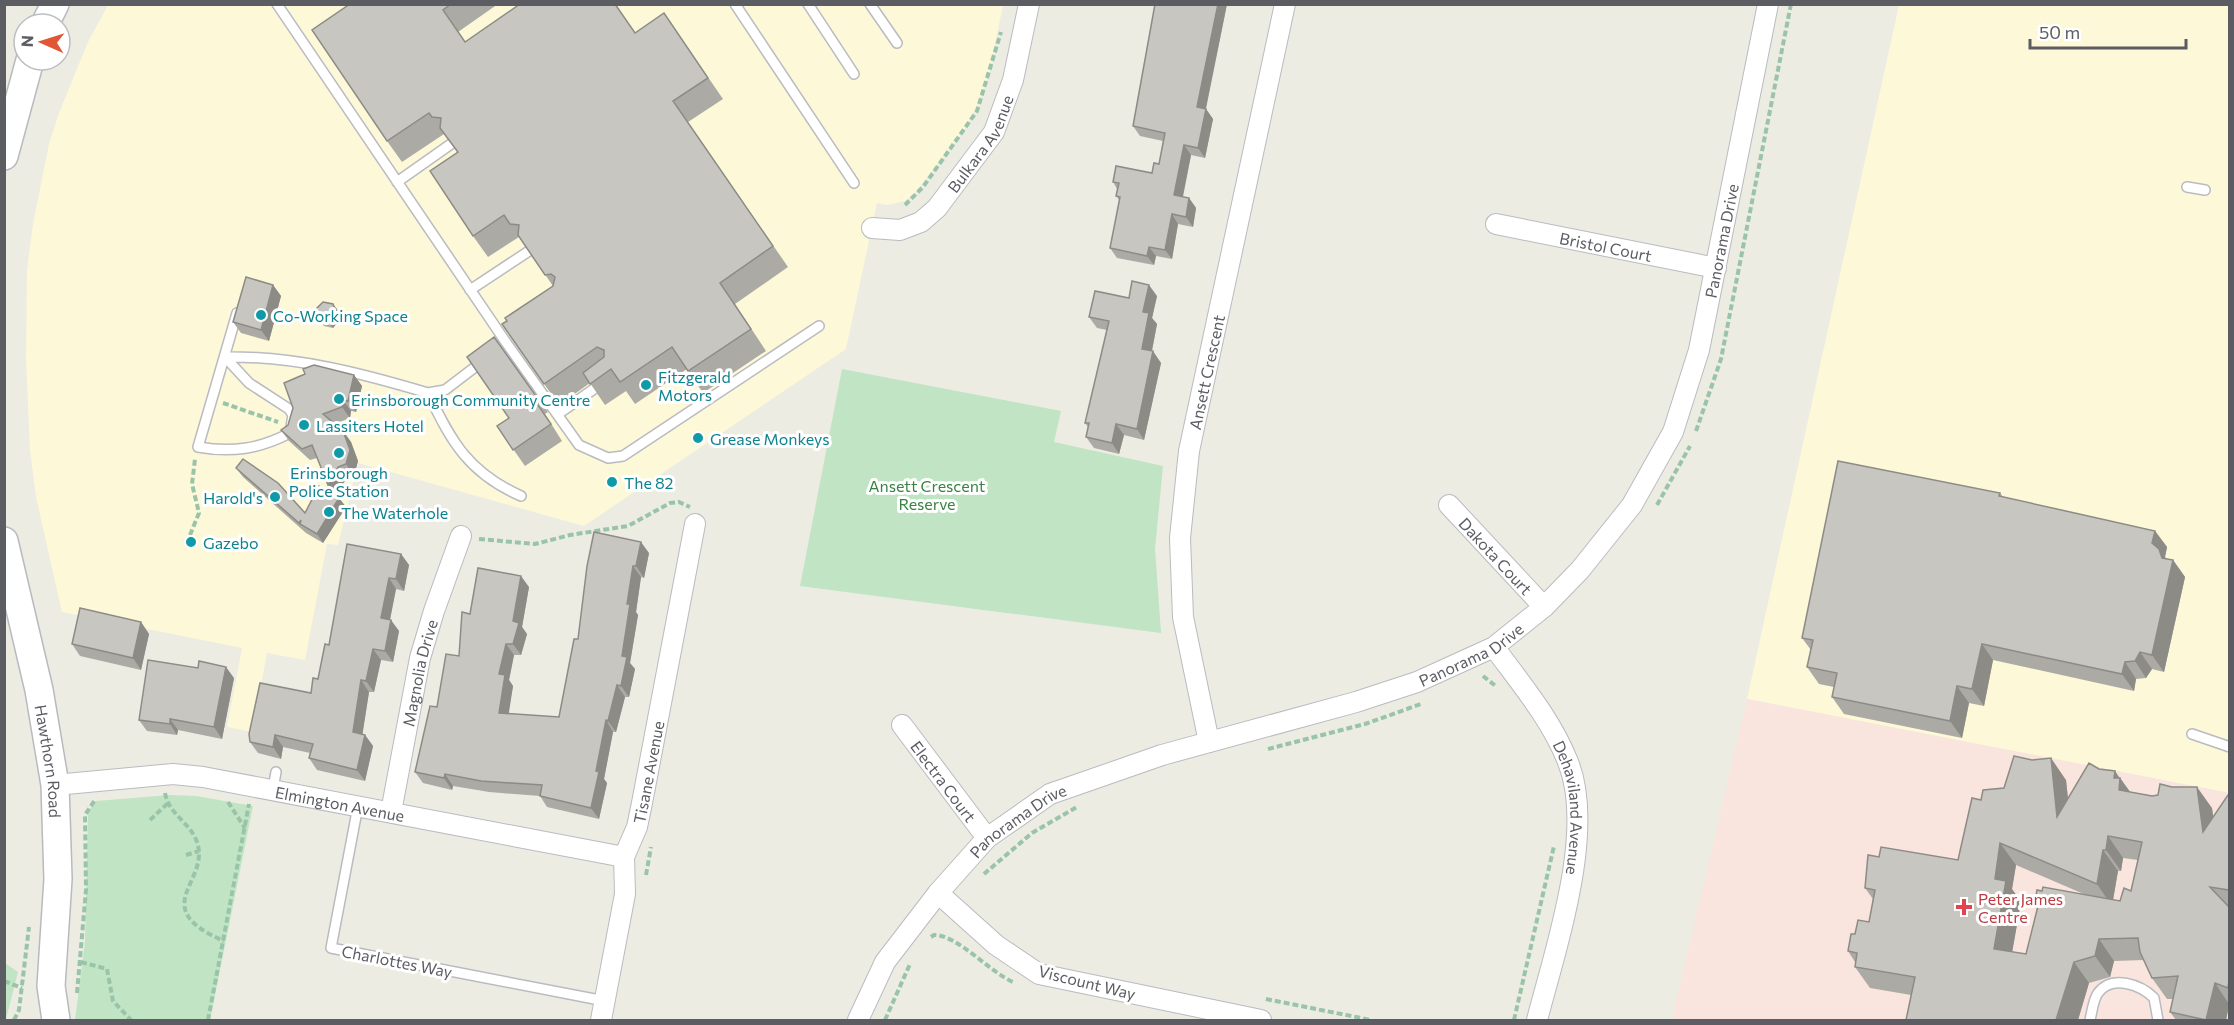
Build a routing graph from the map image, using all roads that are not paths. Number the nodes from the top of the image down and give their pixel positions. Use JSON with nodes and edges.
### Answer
{"nodes":[{"id":1,"x":277,"y":4,"type":"edge"},
{"id":2,"x":735,"y":4,"type":"edge"},
{"id":3,"x":808,"y":4,"type":"edge"},
{"id":4,"x":870,"y":4,"type":"edge"},
{"id":5,"x":1029,"y":4,"type":"edge"},
{"id":6,"x":1285,"y":4,"type":"edge"},
{"id":7,"x":1764,"y":5,"type":"edge"},
{"id":8,"x":897,"y":43,"type":"dead end"},
{"id":9,"x":27,"y":72,"type":"edge"},
{"id":10,"x":854,"y":74,"type":"dead end"},
{"id":11,"x":452,"y":144,"type":"edge"},
{"id":12,"x":4,"y":156,"type":"edge"},
{"id":13,"x":397,"y":182,"type":"junction"},
{"id":14,"x":854,"y":183,"type":"dead end"},
{"id":15,"x":2187,"y":187,"type":"dead end"},
{"id":16,"x":2205,"y":190,"type":"dead end"},
{"id":17,"x":1496,"y":224,"type":"dead end"},
{"id":18,"x":872,"y":228,"type":"dead end"},
{"id":19,"x":529,"y":251,"type":"edge"},
{"id":20,"x":1716,"y":268,"type":"junction"},
{"id":21,"x":471,"y":290,"type":"junction"},
{"id":22,"x":240,"y":299,"type":"edge"},
{"id":23,"x":819,"y":326,"type":"dead end"},
{"id":24,"x":515,"y":335,"type":"edge"},
{"id":25,"x":499,"y":349,"type":"junction"},
{"id":26,"x":225,"y":357,"type":"junction"},
{"id":27,"x":613,"y":375,"type":"edge"},
{"id":28,"x":428,"y":393,"type":"junction"},
{"id":29,"x":558,"y":414,"type":"junction"},
{"id":30,"x":520,"y":496,"type":"dead end"},
{"id":31,"x":1449,"y":505,"type":"dead end"},
{"id":32,"x":695,"y":524,"type":"road end"},
{"id":33,"x":461,"y":536,"type":"road end"},
{"id":34,"x":4,"y":541,"type":"edge"},
{"id":35,"x":12,"y":604,"type":"edge"},
{"id":36,"x":1544,"y":607,"type":"junction"},
{"id":37,"x":1494,"y":647,"type":"junction"},
{"id":38,"x":902,"y":725,"type":"dead end"},
{"id":39,"x":2192,"y":734,"type":"dead end"},
{"id":40,"x":1209,"y":742,"type":"junction"},
{"id":41,"x":2229,"y":747,"type":"edge"},
{"id":42,"x":55,"y":785,"type":"junction"},
{"id":43,"x":358,"y":806,"type":"junction"},
{"id":44,"x":391,"y":812,"type":"junction"},
{"id":45,"x":987,"y":838,"type":"junction"},
{"id":46,"x":624,"y":857,"type":"junction"},
{"id":47,"x":938,"y":893,"type":"junction"},
{"id":48,"x":51,"y":986,"type":"junction"},
{"id":49,"x":605,"y":1001,"type":"junction"},
{"id":50,"x":35,"y":1020,"type":"edge"},
{"id":51,"x":56,"y":1020,"type":"edge"},
{"id":52,"x":601,"y":1020,"type":"edge"},
{"id":53,"x":858,"y":1020,"type":"edge"},
{"id":54,"x":1261,"y":1020,"type":"edge"},
{"id":55,"x":1537,"y":1020,"type":"edge"},
{"id":56,"x":2090,"y":1020,"type":"edge"},
{"id":57,"x":2158,"y":1020,"type":"edge"}],
"edges":[{"from":1,"to":13,"type":"lane"},
{"from":2,"to":14,"type":"lane"},
{"from":3,"to":10,"type":"lane"},
{"from":4,"to":8,"type":"lane"},
{"from":5,"to":18,"type":"street","name":"Bulkara Avenue"},
{"from":6,"to":40,"type":"street","name":"Ansett Crescent"},
{"from":7,"to":20,"type":"street","name":"Panorama Drive"},
{"from":9,"to":12,"type":"main road"},
{"from":11,"to":13,"type":"lane"},
{"from":13,"to":21,"type":"lane"},
{"from":15,"to":16,"type":"lane"},
{"from":17,"to":20,"type":"street","name":"Bristol Court"},
{"from":19,"to":21,"type":"lane"},
{"from":20,"to":36,"type":"street","name":"Panorama Drive"},
{"from":21,"to":25,"type":"lane"},
{"from":22,"to":26,"type":"lane"},
{"from":23,"to":29,"type":"lane"},
{"from":24,"to":25,"type":"lane"},
{"from":25,"to":28,"type":"lane"},
{"from":25,"to":29,"type":"lane"},
{"from":26,"to":26,"type":"lane"},
{"from":26,"to":28,"type":"lane"},
{"from":27,"to":29,"type":"lane"},
{"from":28,"to":30,"type":"lane"},
{"from":31,"to":36,"type":"street","name":"Dakota Court"},
{"from":32,"to":46,"type":"street","name":"Tisane Avenue"},
{"from":33,"to":44,"type":"street","name":"Magnolia Drive"},
{"from":34,"to":35,"type":"main road","name":"Hawthorn Road"},
{"from":35,"to":42,"type":"main road","name":"Hawthorn Road"},
{"from":36,"to":37,"type":"street","name":"Panorama Drive"},
{"from":37,"to":40,"type":"street","name":"Panorama Drive"},
{"from":37,"to":55,"type":"street","name":"Dehaviland Avenue"},
{"from":38,"to":45,"type":"street","name":"Electra Court"},
{"from":39,"to":41,"type":"lane"},
{"from":40,"to":45,"type":"street","name":"Panorama Drive"},
{"from":42,"to":43,"type":"street","name":"Elmington Avenue"},
{"from":42,"to":48,"type":"main road","name":"Hawthorn Road"},
{"from":43,"to":44,"type":"street","name":"Elmington Avenue"},
{"from":43,"to":49,"type":"lane","name":"Charlottes Way"},
{"from":44,"to":46,"type":"street","name":"Elmington Avenue"},
{"from":45,"to":47,"type":"street","name":"Panorama Drive"},
{"from":46,"to":49,"type":"street","name":"Tisane Avenue"},
{"from":47,"to":53,"type":"street","name":"Panorama Drive"},
{"from":47,"to":54,"type":"street","name":"Viscount Way"},
{"from":48,"to":50,"type":"main road","name":"Hawthorn Road"},
{"from":48,"to":51,"type":"main road","name":"Hawthorn Road"},
{"from":49,"to":52,"type":"street","name":"Tisane Avenue"},
{"from":56,"to":57,"type":"lane"}]}
